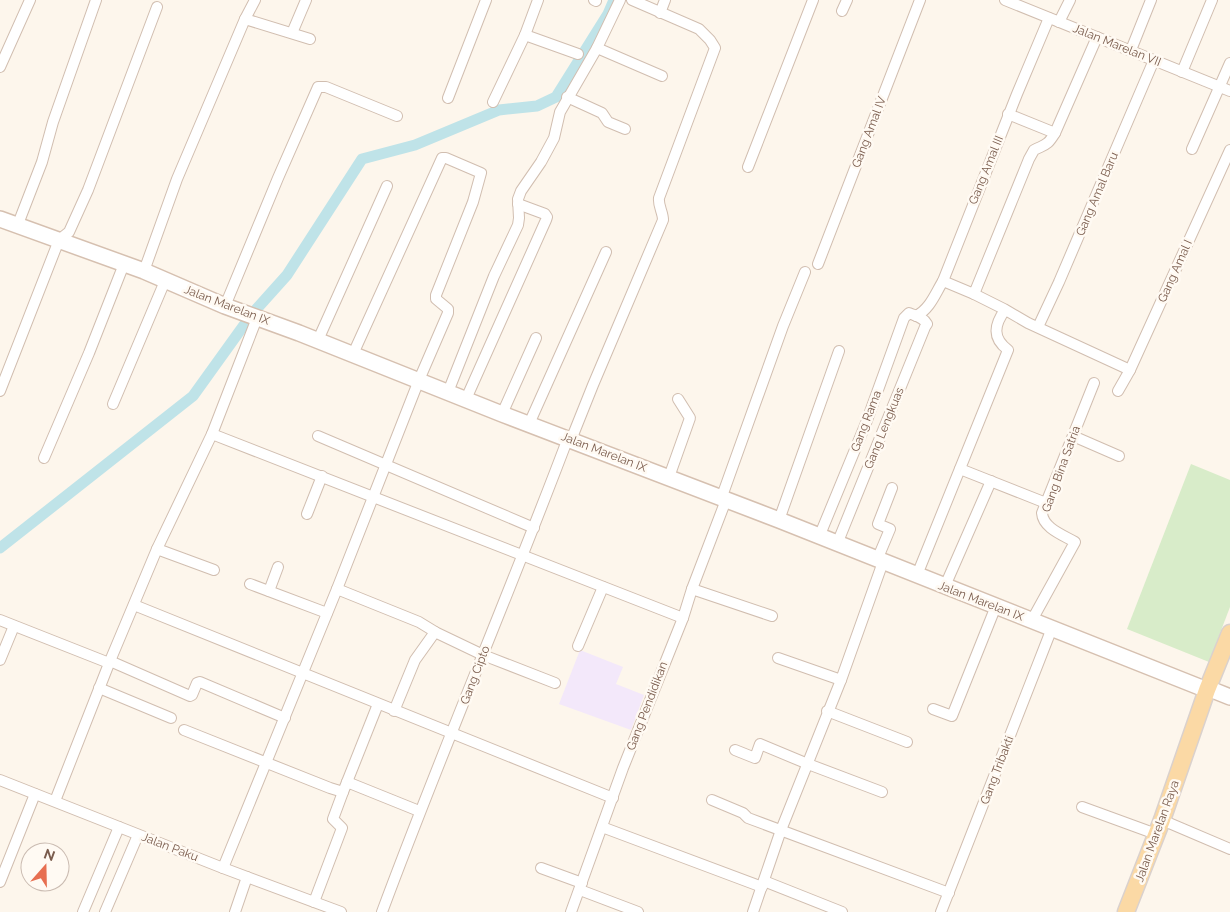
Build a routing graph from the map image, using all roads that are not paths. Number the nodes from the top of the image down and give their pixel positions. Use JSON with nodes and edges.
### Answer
{"nodes":[{"id":1,"x":30,"y":0,"type":"edge"},
{"id":2,"x":96,"y":0,"type":"edge"},
{"id":3,"x":255,"y":0,"type":"edge"},
{"id":4,"x":306,"y":0,"type":"edge"},
{"id":5,"x":486,"y":0,"type":"edge"},
{"id":6,"x":538,"y":0,"type":"edge"},
{"id":7,"x":620,"y":0,"type":"edge"},
{"id":8,"x":632,"y":0,"type":"edge"},
{"id":9,"x":665,"y":0,"type":"edge"},
{"id":10,"x":813,"y":0,"type":"edge"},
{"id":11,"x":847,"y":0,"type":"edge"},
{"id":12,"x":920,"y":0,"type":"edge"},
{"id":13,"x":1005,"y":0,"type":"edge"},
{"id":14,"x":1070,"y":0,"type":"edge"},
{"id":15,"x":1151,"y":0,"type":"edge"},
{"id":16,"x":1212,"y":0,"type":"edge"},
{"id":17,"x":158,"y":7,"type":"dead end"},
{"id":18,"x":842,"y":11,"type":"dead end"},
{"id":19,"x":660,"y":13,"type":"junction"},
{"id":20,"x":1049,"y":18,"type":"junction"},
{"id":21,"x":245,"y":19,"type":"junction"},
{"id":22,"x":1059,"y":22,"type":"junction"},
{"id":23,"x":292,"y":33,"type":"junction"},
{"id":24,"x":525,"y":35,"type":"junction"},
{"id":25,"x":1096,"y":36,"type":"junction"},
{"id":26,"x":310,"y":39,"type":"dead end"},
{"id":27,"x":597,"y":48,"type":"junction"},
{"id":28,"x":1131,"y":50,"type":"junction"},
{"id":29,"x":578,"y":54,"type":"dead end"},
{"id":30,"x":1154,"y":60,"type":"junction"},
{"id":31,"x":1230,"y":63,"type":"edge"},
{"id":32,"x":0,"y":68,"type":"edge"},
{"id":33,"x":1182,"y":72,"type":"junction"},
{"id":34,"x":662,"y":76,"type":"dead end"},
{"id":35,"x":1225,"y":90,"type":"edge"},
{"id":36,"x":448,"y":98,"type":"dead end"},
{"id":37,"x":567,"y":98,"type":"junction"},
{"id":38,"x":493,"y":102,"type":"dead end"},
{"id":39,"x":1008,"y":114,"type":"junction"},
{"id":40,"x":396,"y":116,"type":"dead end"},
{"id":41,"x":625,"y":129,"type":"dead end"},
{"id":42,"x":1055,"y":133,"type":"junction"},
{"id":43,"x":1192,"y":149,"type":"dead end"},
{"id":44,"x":1230,"y":150,"type":"edge"},
{"id":45,"x":748,"y":167,"type":"dead end"},
{"id":46,"x":387,"y":186,"type":"dead end"},
{"id":47,"x":518,"y":204,"type":"junction"},
{"id":48,"x":0,"y":218,"type":"edge"},
{"id":49,"x":18,"y":224,"type":"junction"},
{"id":50,"x":59,"y":240,"type":"junction"},
{"id":51,"x":606,"y":252,"type":"dead end"},
{"id":52,"x":124,"y":264,"type":"junction"},
{"id":53,"x":818,"y":264,"type":"dead end"},
{"id":54,"x":144,"y":272,"type":"junction"},
{"id":55,"x":805,"y":272,"type":"dead end"},
{"id":56,"x":165,"y":281,"type":"junction"},
{"id":57,"x":942,"y":281,"type":"junction"},
{"id":58,"x":974,"y":294,"type":"junction"},
{"id":59,"x":225,"y":306,"type":"junction"},
{"id":60,"x":1005,"y":310,"type":"junction"},
{"id":61,"x":250,"y":316,"type":"junction"},
{"id":62,"x":916,"y":316,"type":"junction"},
{"id":63,"x":1038,"y":327,"type":"junction"},
{"id":64,"x":536,"y":338,"type":"dead end"},
{"id":65,"x":318,"y":340,"type":"junction"},
{"id":66,"x":839,"y":351,"type":"dead end"},
{"id":67,"x":354,"y":354,"type":"junction"},
{"id":68,"x":1130,"y":370,"type":"junction"},
{"id":69,"x":419,"y":380,"type":"junction"},
{"id":70,"x":1094,"y":383,"type":"dead end"},
{"id":71,"x":1118,"y":391,"type":"dead end"},
{"id":72,"x":0,"y":392,"type":"edge"},
{"id":73,"x":448,"y":392,"type":"junction"},
{"id":74,"x":466,"y":399,"type":"junction"},
{"id":75,"x":678,"y":400,"type":"dead end"},
{"id":76,"x":113,"y":404,"type":"dead end"},
{"id":77,"x":502,"y":414,"type":"junction"},
{"id":78,"x":529,"y":424,"type":"junction"},
{"id":79,"x":212,"y":434,"type":"junction"},
{"id":80,"x":318,"y":436,"type":"dead end"},
{"id":81,"x":1073,"y":436,"type":"junction"},
{"id":82,"x":570,"y":439,"type":"junction"},
{"id":83,"x":1119,"y":456,"type":"dead end"},
{"id":84,"x":44,"y":458,"type":"dead end"},
{"id":85,"x":386,"y":465,"type":"junction"},
{"id":86,"x":960,"y":469,"type":"junction"},
{"id":87,"x":322,"y":476,"type":"junction"},
{"id":88,"x":669,"y":478,"type":"junction"},
{"id":89,"x":991,"y":481,"type":"junction"},
{"id":90,"x":892,"y":488,"type":"dead end"},
{"id":91,"x":373,"y":497,"type":"junction"},
{"id":92,"x":724,"y":500,"type":"junction"},
{"id":93,"x":1046,"y":503,"type":"junction"},
{"id":94,"x":308,"y":514,"type":"dead end"},
{"id":95,"x":779,"y":520,"type":"junction"},
{"id":96,"x":534,"y":528,"type":"junction"},
{"id":97,"x":819,"y":538,"type":"junction"},
{"id":98,"x":837,"y":544,"type":"junction"},
{"id":99,"x":157,"y":548,"type":"junction"},
{"id":100,"x":523,"y":555,"type":"junction"},
{"id":101,"x":880,"y":561,"type":"junction"},
{"id":102,"x":278,"y":567,"type":"dead end"},
{"id":103,"x":214,"y":570,"type":"dead end"},
{"id":104,"x":917,"y":575,"type":"junction"},
{"id":105,"x":250,"y":584,"type":"dead end"},
{"id":106,"x":945,"y":586,"type":"junction"},
{"id":107,"x":603,"y":587,"type":"junction"},
{"id":108,"x":692,"y":588,"type":"junction"},
{"id":109,"x":337,"y":589,"type":"junction"},
{"id":110,"x":268,"y":591,"type":"junction"},
{"id":111,"x":134,"y":605,"type":"junction"},
{"id":112,"x":996,"y":606,"type":"junction"},
{"id":113,"x":327,"y":614,"type":"junction"},
{"id":114,"x":772,"y":616,"type":"dead end"},
{"id":115,"x":682,"y":618,"type":"junction"},
{"id":116,"x":0,"y":620,"type":"edge"},
{"id":117,"x":1032,"y":620,"type":"junction"},
{"id":118,"x":14,"y":626,"type":"junction"},
{"id":119,"x":1052,"y":628,"type":"junction"},
{"id":120,"x":435,"y":632,"type":"junction"},
{"id":121,"x":1230,"y":633,"type":"edge"},
{"id":122,"x":1230,"y":639,"type":"edge"},
{"id":123,"x":578,"y":646,"type":"dead end"},
{"id":124,"x":483,"y":655,"type":"junction"},
{"id":125,"x":778,"y":658,"type":"dead end"},
{"id":126,"x":0,"y":660,"type":"edge"},
{"id":127,"x":109,"y":662,"type":"junction"},
{"id":128,"x":303,"y":673,"type":"junction"},
{"id":129,"x":841,"y":680,"type":"junction"},
{"id":130,"x":555,"y":684,"type":"dead end"},
{"id":131,"x":99,"y":688,"type":"junction"},
{"id":132,"x":1218,"y":693,"type":"edge"},
{"id":133,"x":378,"y":704,"type":"junction"},
{"id":134,"x":933,"y":709,"type":"dead end"},
{"id":135,"x":394,"y":711,"type":"junction"},
{"id":136,"x":828,"y":711,"type":"junction"},
{"id":137,"x":171,"y":718,"type":"dead end"},
{"id":138,"x":285,"y":718,"type":"junction"},
{"id":139,"x":184,"y":730,"type":"dead end"},
{"id":140,"x":452,"y":734,"type":"junction"},
{"id":141,"x":907,"y":742,"type":"dead end"},
{"id":142,"x":735,"y":750,"type":"dead end"},
{"id":143,"x":267,"y":763,"type":"junction"},
{"id":144,"x":808,"y":764,"type":"junction"},
{"id":145,"x":0,"y":780,"type":"edge"},
{"id":146,"x":347,"y":782,"type":"junction"},
{"id":147,"x":343,"y":792,"type":"junction"},
{"id":148,"x":882,"y":792,"type":"dead end"},
{"id":149,"x":35,"y":794,"type":"junction"},
{"id":150,"x":613,"y":798,"type":"junction"},
{"id":151,"x":712,"y":800,"type":"dead end"},
{"id":152,"x":55,"y":801,"type":"junction"},
{"id":153,"x":1082,"y":807,"type":"dead end"},
{"id":154,"x":419,"y":811,"type":"junction"},
{"id":155,"x":119,"y":827,"type":"junction"},
{"id":156,"x":602,"y":827,"type":"junction"},
{"id":157,"x":1159,"y":827,"type":"junction"},
{"id":158,"x":782,"y":830,"type":"junction"},
{"id":159,"x":138,"y":834,"type":"junction"},
{"id":160,"x":1230,"y":849,"type":"edge"},
{"id":161,"x":223,"y":868,"type":"junction"},
{"id":162,"x":541,"y":868,"type":"dead end"},
{"id":163,"x":248,"y":877,"type":"junction"},
{"id":164,"x":0,"y":882,"type":"edge"},
{"id":165,"x":763,"y":884,"type":"junction"},
{"id":166,"x":581,"y":887,"type":"junction"},
{"id":167,"x":949,"y":893,"type":"junction"},
{"id":168,"x":314,"y":902,"type":"junction"},
{"id":169,"x":83,"y":912,"type":"edge"},
{"id":170,"x":105,"y":912,"type":"edge"},
{"id":171,"x":235,"y":912,"type":"edge"},
{"id":172,"x":341,"y":912,"type":"edge"},
{"id":173,"x":382,"y":912,"type":"edge"},
{"id":174,"x":571,"y":912,"type":"edge"},
{"id":175,"x":638,"y":912,"type":"edge"},
{"id":176,"x":753,"y":912,"type":"edge"},
{"id":177,"x":842,"y":912,"type":"edge"},
{"id":178,"x":941,"y":912,"type":"edge"},
{"id":179,"x":1126,"y":912,"type":"edge"}],
"edges":[{"from":1,"to":32,"type":"street"},
{"from":2,"to":49,"type":"street"},
{"from":3,"to":21,"type":"street"},
{"from":4,"to":23,"type":"street"},
{"from":5,"to":36,"type":"street"},
{"from":6,"to":24,"type":"street"},
{"from":7,"to":27,"type":"street"},
{"from":8,"to":19,"type":"street"},
{"from":9,"to":19,"type":"street"},
{"from":10,"to":45,"type":"street"},
{"from":11,"to":18,"type":"street"},
{"from":12,"to":53,"type":"street","name":"Gang Amal IV"},
{"from":13,"to":20,"type":"street","name":"Jalan Marelan VII"},
{"from":14,"to":22,"type":"street"},
{"from":15,"to":28,"type":"street"},
{"from":16,"to":33,"type":"street"},
{"from":17,"to":50,"type":"street"},
{"from":19,"to":82,"type":"street","name":"Gang Cipto"},
{"from":20,"to":22,"type":"street","name":"Jalan Marelan VII"},
{"from":20,"to":39,"type":"street","name":"Gang Amal III"},
{"from":21,"to":23,"type":"street"},
{"from":21,"to":54,"type":"street"},
{"from":22,"to":25,"type":"street","name":"Jalan Marelan VII"},
{"from":23,"to":26,"type":"street"},
{"from":24,"to":29,"type":"street"},
{"from":24,"to":38,"type":"street"},
{"from":25,"to":28,"type":"street","name":"Jalan Marelan VII"},
{"from":25,"to":42,"type":"street"},
{"from":27,"to":34,"type":"street"},
{"from":27,"to":37,"type":"street"},
{"from":28,"to":30,"type":"street","name":"Jalan Marelan VII"},
{"from":30,"to":33,"type":"street","name":"Jalan Marelan VII"},
{"from":30,"to":63,"type":"street","name":"Gang Amal Baru"},
{"from":31,"to":35,"type":"street"},
{"from":33,"to":35,"type":"street","name":"Jalan Marelan VII"},
{"from":35,"to":43,"type":"street"},
{"from":37,"to":41,"type":"street"},
{"from":37,"to":47,"type":"street"},
{"from":39,"to":42,"type":"street"},
{"from":39,"to":57,"type":"street","name":"Gang Amal III"},
{"from":40,"to":59,"type":"street"},
{"from":42,"to":58,"type":"street"},
{"from":44,"to":68,"type":"street","name":"Gang Amal I"},
{"from":46,"to":65,"type":"street"},
{"from":47,"to":73,"type":"street"},
{"from":47,"to":74,"type":"street"},
{"from":48,"to":49,"type":"main road","name":"Jalan Marelan IX"},
{"from":49,"to":50,"type":"main road","name":"Jalan Marelan IX"},
{"from":50,"to":52,"type":"main road","name":"Jalan Marelan IX"},
{"from":50,"to":72,"type":"street"},
{"from":51,"to":78,"type":"street"},
{"from":52,"to":54,"type":"main road","name":"Jalan Marelan IX"},
{"from":52,"to":84,"type":"street"},
{"from":54,"to":56,"type":"main road","name":"Jalan Marelan IX"},
{"from":55,"to":92,"type":"street","name":"Gang Pendidikan"},
{"from":56,"to":59,"type":"main road","name":"Jalan Marelan IX"},
{"from":56,"to":76,"type":"street"},
{"from":57,"to":58,"type":"street"},
{"from":57,"to":62,"type":"street","name":"Gang Amal III"},
{"from":58,"to":60,"type":"street"},
{"from":59,"to":61,"type":"main road","name":"Jalan Marelan IX"},
{"from":60,"to":63,"type":"street"},
{"from":60,"to":86,"type":"street"},
{"from":61,"to":65,"type":"main road","name":"Jalan Marelan IX"},
{"from":61,"to":79,"type":"street"},
{"from":62,"to":97,"type":"street","name":"Gang Rama"},
{"from":62,"to":98,"type":"street","name":"Gang Lengkuas"},
{"from":63,"to":68,"type":"street"},
{"from":64,"to":77,"type":"street"},
{"from":65,"to":67,"type":"main road","name":"Jalan Marelan IX"},
{"from":66,"to":95,"type":"street"},
{"from":67,"to":69,"type":"main road","name":"Jalan Marelan IX"},
{"from":67,"to":69,"type":"street"},
{"from":68,"to":71,"type":"street","name":"Gang Amal I"},
{"from":69,"to":73,"type":"main road","name":"Jalan Marelan IX"},
{"from":69,"to":85,"type":"street"},
{"from":70,"to":81,"type":"street","name":"Gang Bina Satria"},
{"from":73,"to":74,"type":"main road","name":"Jalan Marelan IX"},
{"from":74,"to":77,"type":"main road","name":"Jalan Marelan IX"},
{"from":75,"to":88,"type":"street"},
{"from":77,"to":78,"type":"main road","name":"Jalan Marelan IX"},
{"from":78,"to":82,"type":"main road","name":"Jalan Marelan IX"},
{"from":79,"to":87,"type":"street"},
{"from":79,"to":99,"type":"street"},
{"from":80,"to":85,"type":"street"},
{"from":81,"to":83,"type":"street"},
{"from":81,"to":93,"type":"street","name":"Gang Bina Satria"},
{"from":82,"to":88,"type":"main road","name":"Jalan Marelan IX"},
{"from":82,"to":96,"type":"street","name":"Gang Cipto"},
{"from":85,"to":91,"type":"street"},
{"from":85,"to":96,"type":"street"},
{"from":86,"to":89,"type":"street"},
{"from":86,"to":104,"type":"street"},
{"from":87,"to":91,"type":"street"},
{"from":87,"to":94,"type":"street"},
{"from":88,"to":92,"type":"main road","name":"Jalan Marelan IX"},
{"from":89,"to":93,"type":"street"},
{"from":89,"to":106,"type":"street"},
{"from":90,"to":101,"type":"street"},
{"from":91,"to":100,"type":"street"},
{"from":91,"to":109,"type":"street"},
{"from":92,"to":95,"type":"main road","name":"Jalan Marelan IX"},
{"from":92,"to":108,"type":"street","name":"Gang Pendidikan"},
{"from":93,"to":117,"type":"street","name":"Gang Bina Satria"},
{"from":95,"to":97,"type":"main road","name":"Jalan Marelan IX"},
{"from":96,"to":100,"type":"street","name":"Gang Cipto"},
{"from":97,"to":98,"type":"main road","name":"Jalan Marelan IX"},
{"from":98,"to":101,"type":"main road","name":"Jalan Marelan IX"},
{"from":99,"to":103,"type":"street"},
{"from":99,"to":111,"type":"street"},
{"from":100,"to":107,"type":"street"},
{"from":100,"to":124,"type":"street","name":"Gang Cipto"},
{"from":101,"to":104,"type":"main road","name":"Jalan Marelan IX"},
{"from":101,"to":129,"type":"street"},
{"from":102,"to":110,"type":"street"},
{"from":104,"to":106,"type":"main road","name":"Jalan Marelan IX"},
{"from":105,"to":110,"type":"street"},
{"from":106,"to":112,"type":"main road","name":"Jalan Marelan IX"},
{"from":107,"to":115,"type":"street"},
{"from":107,"to":123,"type":"street"},
{"from":108,"to":114,"type":"street"},
{"from":108,"to":115,"type":"street","name":"Gang Pendidikan"},
{"from":109,"to":113,"type":"street"},
{"from":109,"to":120,"type":"street"},
{"from":110,"to":113,"type":"street"},
{"from":111,"to":127,"type":"street"},
{"from":111,"to":128,"type":"street"},
{"from":112,"to":117,"type":"main road","name":"Jalan Marelan IX"},
{"from":112,"to":134,"type":"street"},
{"from":113,"to":128,"type":"street"},
{"from":115,"to":150,"type":"street","name":"Gang Pendidikan"},
{"from":116,"to":118,"type":"street"},
{"from":117,"to":119,"type":"main road","name":"Jalan Marelan IX"},
{"from":118,"to":126,"type":"street"},
{"from":118,"to":127,"type":"street"},
{"from":119,"to":132,"type":"main road","name":"Jalan Marelan IX"},
{"from":119,"to":167,"type":"street","name":"Gang Tribakti"},
{"from":120,"to":124,"type":"street"},
{"from":120,"to":135,"type":"street"},
{"from":121,"to":132,"type":"main road"},
{"from":122,"to":132,"type":"main road","name":"Jalan Marelan Raya"},
{"from":124,"to":130,"type":"street"},
{"from":124,"to":140,"type":"street","name":"Gang Cipto"},
{"from":125,"to":129,"type":"street"},
{"from":127,"to":131,"type":"street"},
{"from":127,"to":138,"type":"street"},
{"from":128,"to":133,"type":"street"},
{"from":128,"to":138,"type":"street"},
{"from":129,"to":136,"type":"street"},
{"from":131,"to":137,"type":"street"},
{"from":131,"to":152,"type":"street"},
{"from":132,"to":157,"type":"main road","name":"Jalan Marelan Raya"},
{"from":133,"to":135,"type":"street"},
{"from":133,"to":146,"type":"street"},
{"from":135,"to":140,"type":"street"},
{"from":136,"to":141,"type":"street"},
{"from":136,"to":144,"type":"street"},
{"from":138,"to":143,"type":"street"},
{"from":139,"to":143,"type":"street"},
{"from":140,"to":150,"type":"street"},
{"from":140,"to":154,"type":"street","name":"Gang Cipto"},
{"from":142,"to":144,"type":"street"},
{"from":143,"to":147,"type":"street"},
{"from":143,"to":161,"type":"street"},
{"from":144,"to":148,"type":"street"},
{"from":144,"to":158,"type":"street"},
{"from":145,"to":149,"type":"street","name":"Jalan Paku"},
{"from":146,"to":147,"type":"street"},
{"from":146,"to":154,"type":"street"},
{"from":147,"to":168,"type":"street"},
{"from":149,"to":152,"type":"street","name":"Jalan Paku"},
{"from":149,"to":164,"type":"street"},
{"from":150,"to":156,"type":"street","name":"Gang Pendidikan"},
{"from":151,"to":158,"type":"street"},
{"from":152,"to":155,"type":"street","name":"Jalan Paku"},
{"from":153,"to":157,"type":"street"},
{"from":154,"to":173,"type":"street","name":"Gang Cipto"},
{"from":155,"to":159,"type":"street","name":"Jalan Paku"},
{"from":155,"to":169,"type":"street"},
{"from":156,"to":165,"type":"street"},
{"from":156,"to":166,"type":"street","name":"Gang Pendidikan"},
{"from":157,"to":160,"type":"street"},
{"from":157,"to":179,"type":"main road","name":"Jalan Marelan Raya"},
{"from":158,"to":165,"type":"street"},
{"from":158,"to":167,"type":"street"},
{"from":159,"to":161,"type":"street","name":"Jalan Paku"},
{"from":159,"to":170,"type":"street"},
{"from":161,"to":163,"type":"street","name":"Jalan Paku"},
{"from":162,"to":166,"type":"street"},
{"from":163,"to":168,"type":"street","name":"Jalan Paku"},
{"from":163,"to":171,"type":"street"},
{"from":165,"to":176,"type":"street"},
{"from":165,"to":177,"type":"street"},
{"from":166,"to":174,"type":"street","name":"Gang Pendidikan"},
{"from":166,"to":175,"type":"street"},
{"from":167,"to":178,"type":"street","name":"Gang Tribakti"},
{"from":168,"to":172,"type":"street","name":"Jalan Paku"}]}
